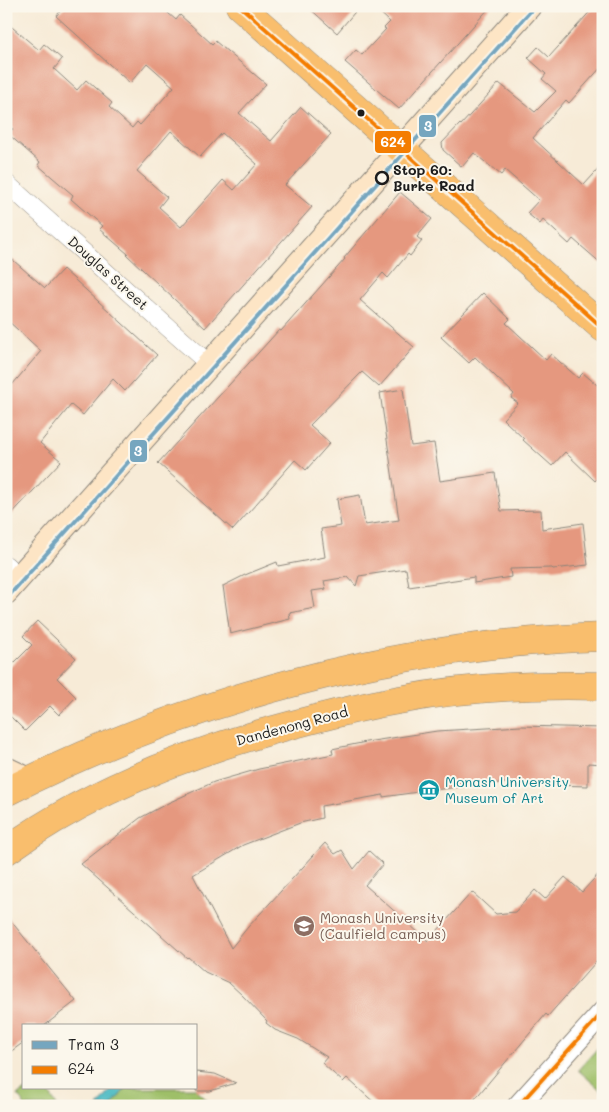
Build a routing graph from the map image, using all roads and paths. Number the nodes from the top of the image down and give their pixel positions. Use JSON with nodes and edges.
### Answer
{"nodes":[{"id":1,"x":240,"y":6,"type":"edge"},
{"id":2,"x":529,"y":6,"type":"edge"},
{"id":3,"x":401,"y":149,"type":"junction"},
{"id":4,"x":6,"y":183,"type":"edge"},
{"id":5,"x":603,"y":328,"type":"edge"},
{"id":6,"x":209,"y":364,"type":"junction"},
{"id":7,"x":11,"y":578,"type":"edge"},
{"id":8,"x":603,"y":637,"type":"edge"},
{"id":9,"x":603,"y":686,"type":"edge"},
{"id":10,"x":14,"y":780,"type":"edge"},
{"id":11,"x":6,"y":851,"type":"edge"},
{"id":12,"x":603,"y":1012,"type":"edge"},
{"id":13,"x":518,"y":1106,"type":"edge"}],
"edges":[{"from":1,"to":3,"type":"main road"},
{"from":2,"to":3,"type":"main road"},
{"from":3,"to":5,"type":"main road"},
{"from":3,"to":6,"type":"main road"},
{"from":4,"to":6,"type":"street","name":"Douglas Street"},
{"from":6,"to":7,"type":"main road"},
{"from":8,"to":10,"type":"main road"},
{"from":9,"to":11,"type":"main road","name":"Dandenong Road"},
{"from":12,"to":13,"type":"street"}]}
